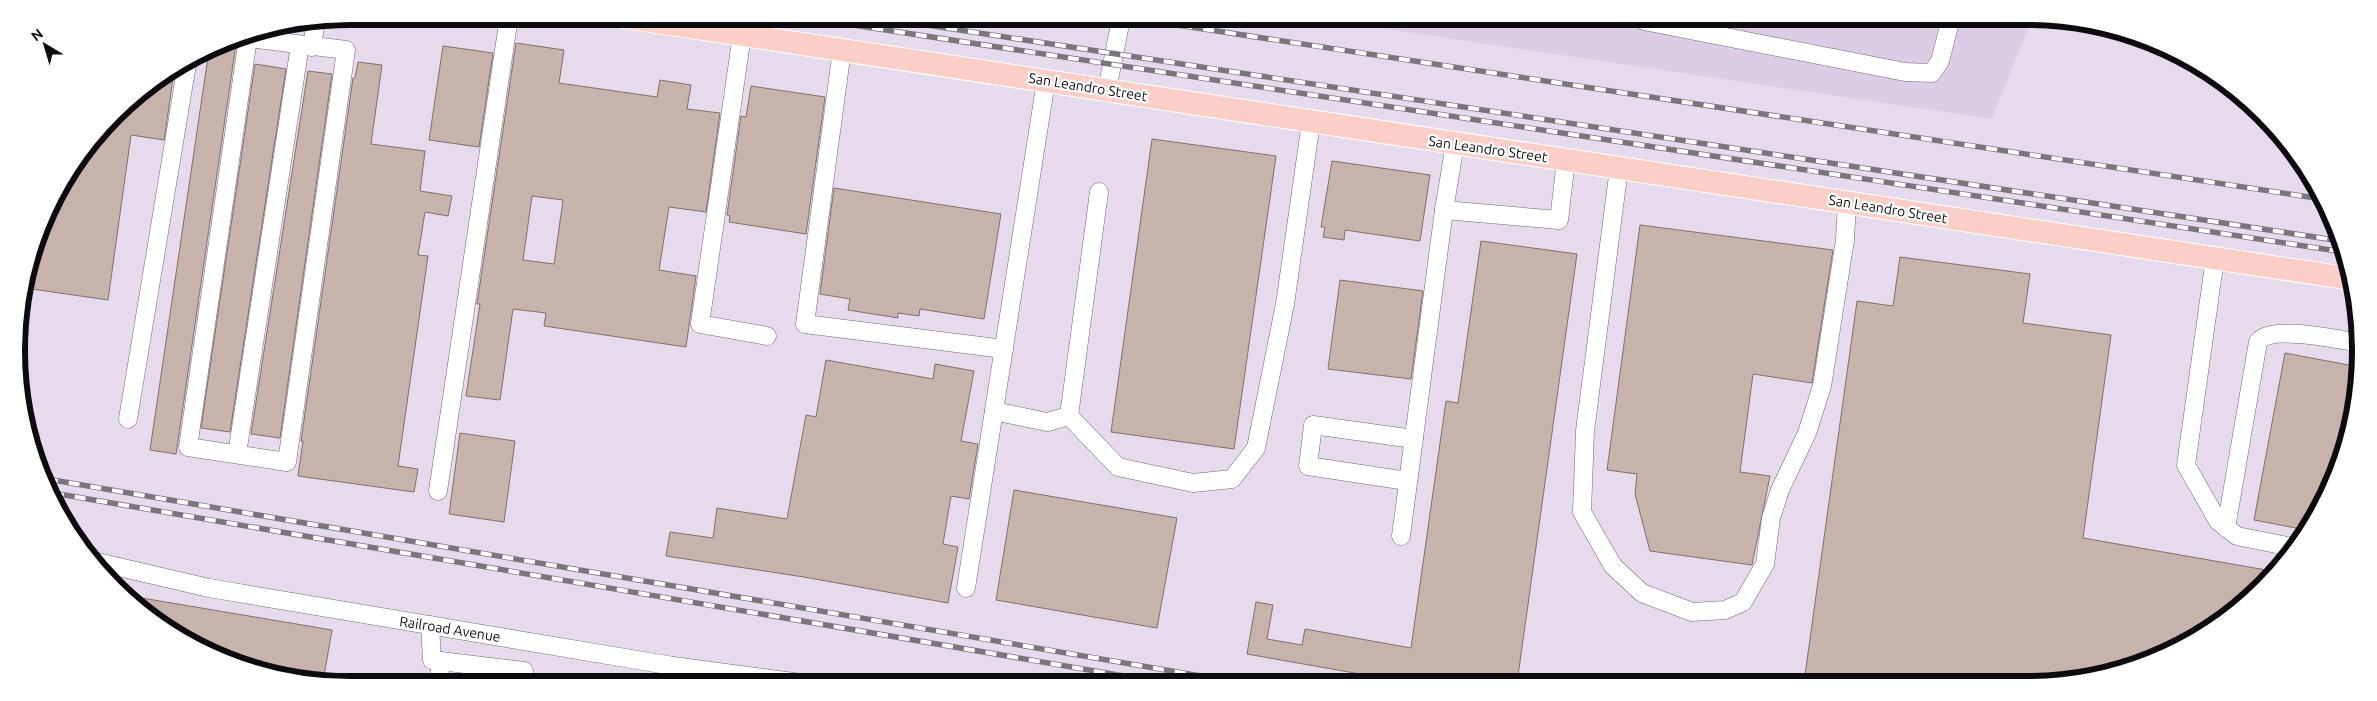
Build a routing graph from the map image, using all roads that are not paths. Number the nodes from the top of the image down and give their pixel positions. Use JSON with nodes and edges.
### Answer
{"nodes":[{"id":1,"x":508,"y":25,"type":"edge"},
{"id":2,"x":676,"y":25,"type":"edge"},
{"id":3,"x":1119,"y":25,"type":"edge"},
{"id":4,"x":1664,"y":25,"type":"edge"},
{"id":5,"x":1949,"y":25,"type":"edge"},
{"id":6,"x":313,"y":28,"type":"edge"},
{"id":7,"x":742,"y":35,"type":"junction"},
{"id":8,"x":256,"y":39,"type":"edge"},
{"id":9,"x":247,"y":42,"type":"edge"},
{"id":10,"x":306,"y":46,"type":"junction"},
{"id":11,"x":842,"y":50,"type":"junction"},
{"id":12,"x":186,"y":70,"type":"edge"},
{"id":13,"x":1046,"y":81,"type":"junction"},
{"id":14,"x":1107,"y":90,"type":"junction"},
{"id":15,"x":1311,"y":122,"type":"junction"},
{"id":16,"x":1455,"y":144,"type":"junction"},
{"id":17,"x":1566,"y":160,"type":"junction"},
{"id":18,"x":1619,"y":168,"type":"junction"},
{"id":19,"x":1099,"y":192,"type":"dead end"},
{"id":20,"x":1847,"y":203,"type":"junction"},
{"id":21,"x":1444,"y":210,"type":"junction"},
{"id":22,"x":2215,"y":258,"type":"junction"},
{"id":23,"x":2344,"y":278,"type":"edge"},
{"id":24,"x":768,"y":336,"type":"dead end"},
{"id":25,"x":2352,"y":342,"type":"edge"},
{"id":26,"x":1004,"y":349,"type":"junction"},
{"id":27,"x":994,"y":411,"type":"junction"},
{"id":28,"x":1069,"y":416,"type":"junction"},
{"id":29,"x":128,"y":419,"type":"dead end"},
{"id":30,"x":1414,"y":439,"type":"junction"},
{"id":31,"x":237,"y":454,"type":"junction"},
{"id":32,"x":1407,"y":481,"type":"junction"},
{"id":33,"x":438,"y":491,"type":"dead end"},
{"id":34,"x":2226,"y":528,"type":"junction"},
{"id":35,"x":1401,"y":536,"type":"dead end"},
{"id":36,"x":2287,"y":546,"type":"edge"},
{"id":37,"x":105,"y":564,"type":"edge"},
{"id":38,"x":966,"y":588,"type":"dead end"},
{"id":39,"x":430,"y":625,"type":"junction"},
{"id":40,"x":442,"y":661,"type":"junction"},
{"id":41,"x":673,"y":666,"type":"junction"},
{"id":42,"x":524,"y":671,"type":"dead end"},
{"id":43,"x":440,"y":676,"type":"edge"},
{"id":44,"x":677,"y":676,"type":"edge"},
{"id":45,"x":749,"y":676,"type":"edge"}],
"edges":[{"from":1,"to":33,"type":"street"},
{"from":2,"to":7,"type":"main road","name":"San Leandro Street"},
{"from":3,"to":14,"type":"street"},
{"from":4,"to":5,"type":"street"},
{"from":6,"to":10,"type":"street"},
{"from":7,"to":11,"type":"main road","name":"San Leandro Street"},
{"from":7,"to":24,"type":"street"},
{"from":8,"to":10,"type":"street"},
{"from":9,"to":31,"type":"street"},
{"from":10,"to":31,"type":"street"},
{"from":10,"to":31,"type":"street"},
{"from":11,"to":13,"type":"main road","name":"San Leandro Street"},
{"from":11,"to":26,"type":"street"},
{"from":12,"to":29,"type":"street"},
{"from":13,"to":14,"type":"main road","name":"San Leandro Street"},
{"from":13,"to":26,"type":"street"},
{"from":14,"to":15,"type":"main road","name":"San Leandro Street"},
{"from":15,"to":16,"type":"main road","name":"San Leandro Street"},
{"from":15,"to":28,"type":"street"},
{"from":16,"to":17,"type":"main road","name":"San Leandro Street"},
{"from":16,"to":21,"type":"street"},
{"from":17,"to":18,"type":"main road","name":"San Leandro Street"},
{"from":17,"to":21,"type":"street"},
{"from":18,"to":20,"type":"main road","name":"San Leandro Street"},
{"from":18,"to":20,"type":"street"},
{"from":19,"to":28,"type":"street"},
{"from":20,"to":22,"type":"main road","name":"San Leandro Street"},
{"from":21,"to":30,"type":"street"},
{"from":22,"to":23,"type":"main road","name":"San Leandro Street"},
{"from":22,"to":34,"type":"street"},
{"from":25,"to":34,"type":"street"},
{"from":26,"to":27,"type":"street"},
{"from":27,"to":28,"type":"street"},
{"from":27,"to":38,"type":"street"},
{"from":30,"to":32,"type":"street"},
{"from":30,"to":32,"type":"street"},
{"from":32,"to":35,"type":"street"},
{"from":34,"to":36,"type":"street"},
{"from":37,"to":39,"type":"street","name":"Railroad Avenue"},
{"from":39,"to":40,"type":"street"},
{"from":39,"to":41,"type":"street","name":"Railroad Avenue"},
{"from":40,"to":42,"type":"street"},
{"from":40,"to":43,"type":"street"},
{"from":41,"to":44,"type":"street"},
{"from":41,"to":45,"type":"street","name":"Railroad Avenue"}]}
